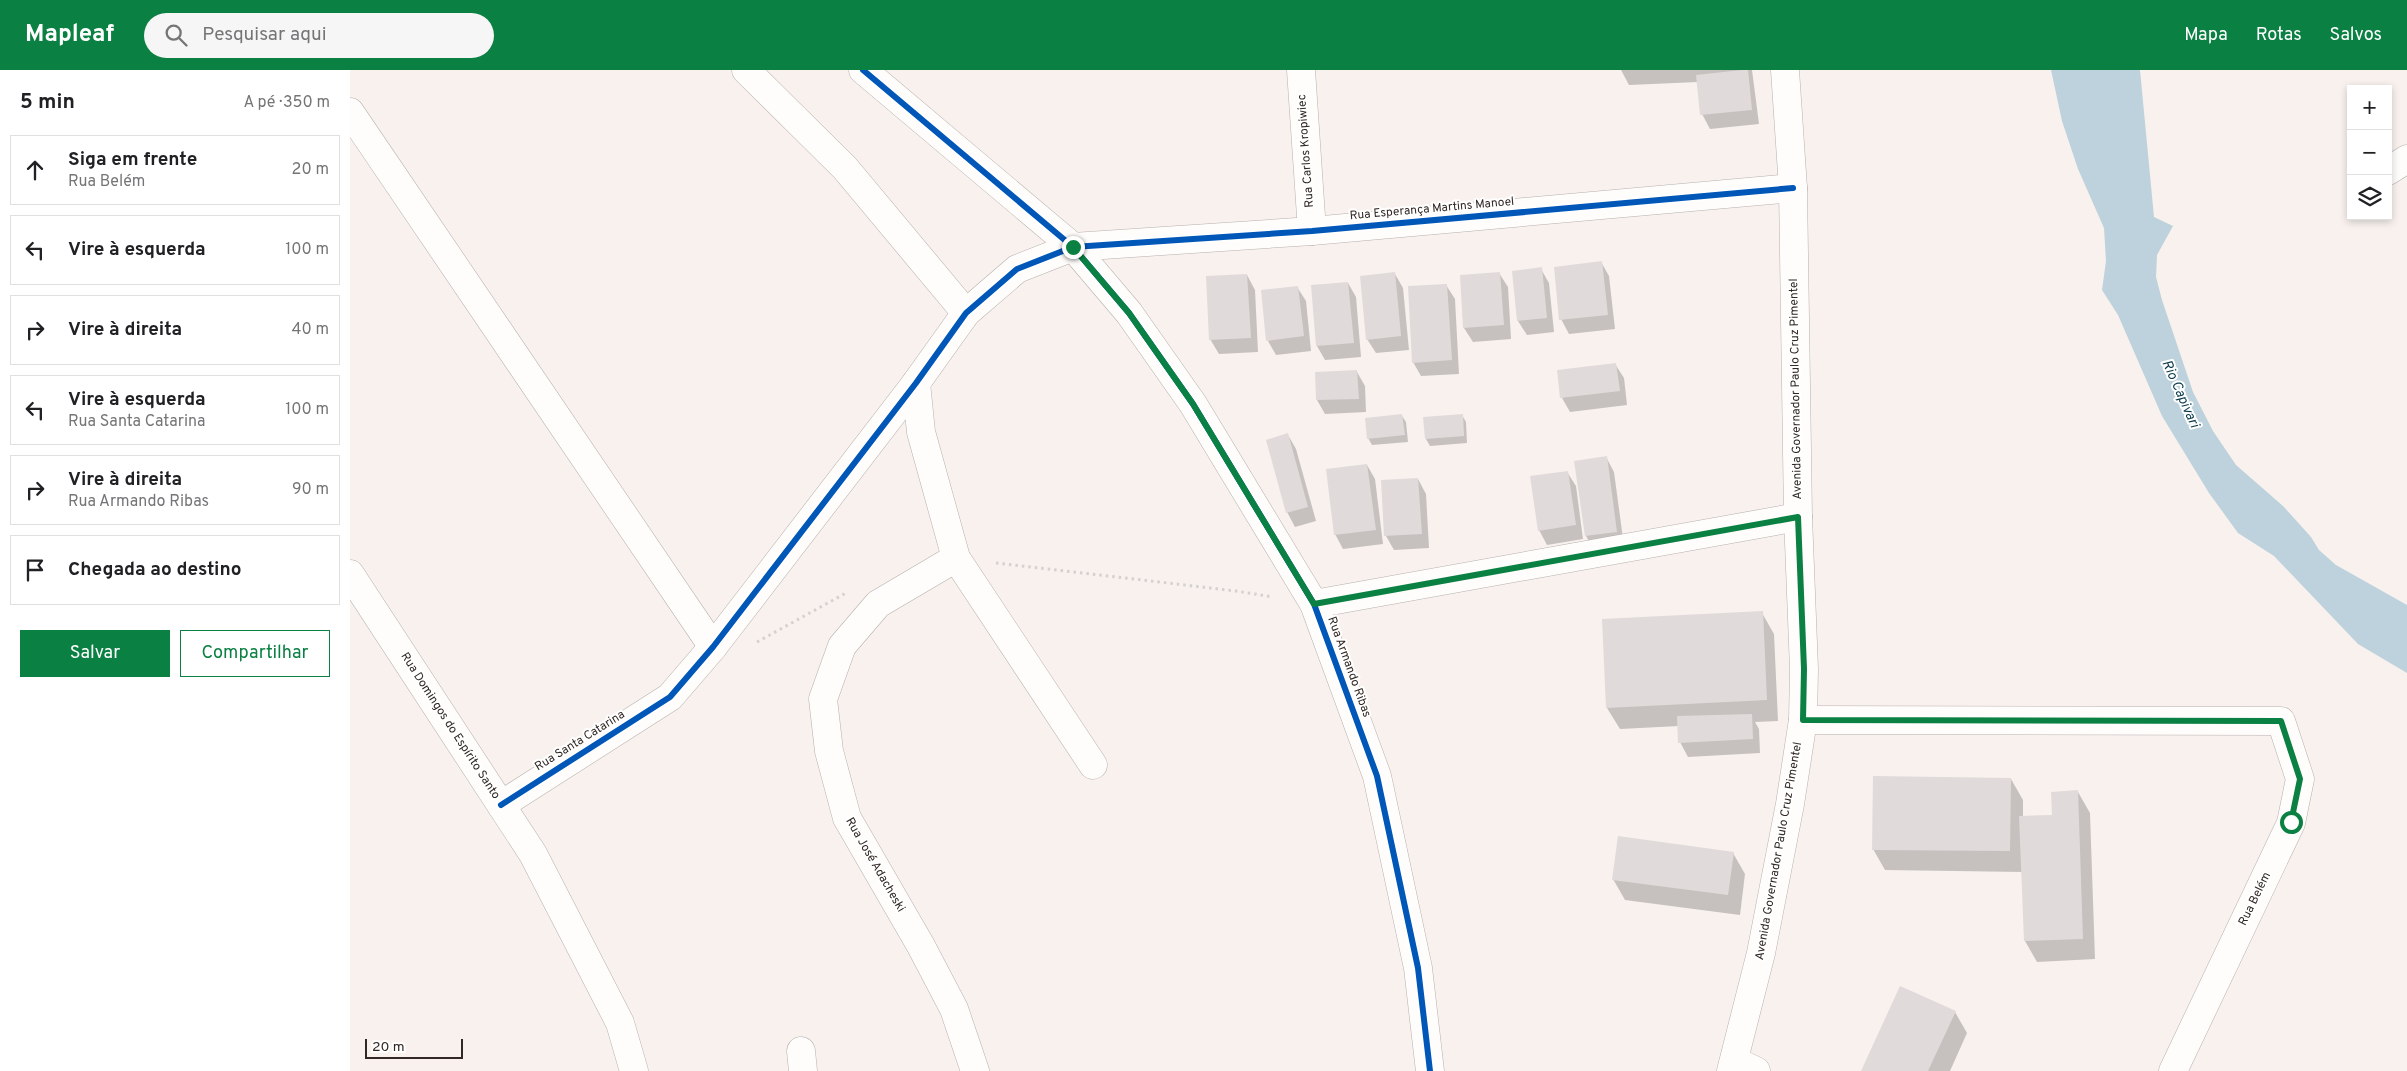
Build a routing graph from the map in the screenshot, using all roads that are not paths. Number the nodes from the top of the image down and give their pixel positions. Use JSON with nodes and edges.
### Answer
{"nodes":[{"id":1,"x":746,"y":70,"type":"edge"},
{"id":2,"x":863,"y":70,"type":"edge"},
{"id":3,"x":1301,"y":70,"type":"edge"},
{"id":4,"x":1785,"y":70,"type":"edge"},
{"id":5,"x":350,"y":112,"type":"edge"},
{"id":6,"x":2407,"y":159,"type":"edge"},
{"id":7,"x":2392,"y":168,"type":"edge"},
{"id":8,"x":1793,"y":188,"type":"junction"},
{"id":9,"x":1312,"y":231,"type":"junction"},
{"id":10,"x":1073,"y":247,"type":"junction"},
{"id":11,"x":966,"y":313,"type":"junction"},
{"id":12,"x":916,"y":383,"type":"junction"},
{"id":13,"x":1798,"y":517,"type":"junction"},
{"id":14,"x":956,"y":558,"type":"junction"},
{"id":15,"x":350,"y":574,"type":"edge"},
{"id":16,"x":1314,"y":604,"type":"junction"},
{"id":17,"x":712,"y":647,"type":"junction"},
{"id":18,"x":1803,"y":720,"type":"junction"},
{"id":19,"x":1094,"y":764,"type":"dead end"},
{"id":20,"x":501,"y":805,"type":"junction"},
{"id":21,"x":1741,"y":1068,"type":"edge"},
{"id":22,"x":634,"y":1071,"type":"edge"},
{"id":23,"x":975,"y":1071,"type":"edge"},
{"id":24,"x":1430,"y":1071,"type":"edge"},
{"id":25,"x":2172,"y":1071,"type":"edge"}],
"edges":[{"from":1,"to":11,"type":"street"},
{"from":2,"to":10,"type":"street","name":"Rua Armando Ribas"},
{"from":3,"to":9,"type":"street","name":"Rua Carlos Kropiwiec"},
{"from":4,"to":8,"type":"street","name":"Avenida Governador Paulo Cruz Pimentel"},
{"from":5,"to":17,"type":"street"},
{"from":6,"to":7,"type":"street"},
{"from":8,"to":9,"type":"street","name":"Rua Esperança Martins Manoel"},
{"from":8,"to":13,"type":"street","name":"Avenida Governador Paulo Cruz Pimentel"},
{"from":9,"to":10,"type":"street","name":"Rua Esperança Martins Manoel"},
{"from":10,"to":11,"type":"street","name":"Rua Esperança Martins Manoel"},
{"from":10,"to":16,"type":"street","name":"Rua Armando Ribas"},
{"from":11,"to":12,"type":"street","name":"Rua Esperança Martins Manoel"},
{"from":12,"to":14,"type":"street"},
{"from":12,"to":17,"type":"street","name":"Rua Santa Catarina"},
{"from":13,"to":16,"type":"street"},
{"from":13,"to":18,"type":"street","name":"Avenida Governador Paulo Cruz Pimentel"},
{"from":14,"to":19,"type":"street"},
{"from":14,"to":23,"type":"street","name":"Rua José Adacheski"},
{"from":15,"to":20,"type":"street","name":"Rua Domingos do Espírito Santo"},
{"from":16,"to":24,"type":"street","name":"Rua Armando Ribas"},
{"from":17,"to":20,"type":"street","name":"Rua Santa Catarina"},
{"from":18,"to":21,"type":"street","name":"Avenida Governador Paulo Cruz Pimentel"},
{"from":18,"to":25,"type":"street","name":"Rua Belém"},
{"from":20,"to":22,"type":"street","name":"Rua Domingos do Espírito Santo"}]}
